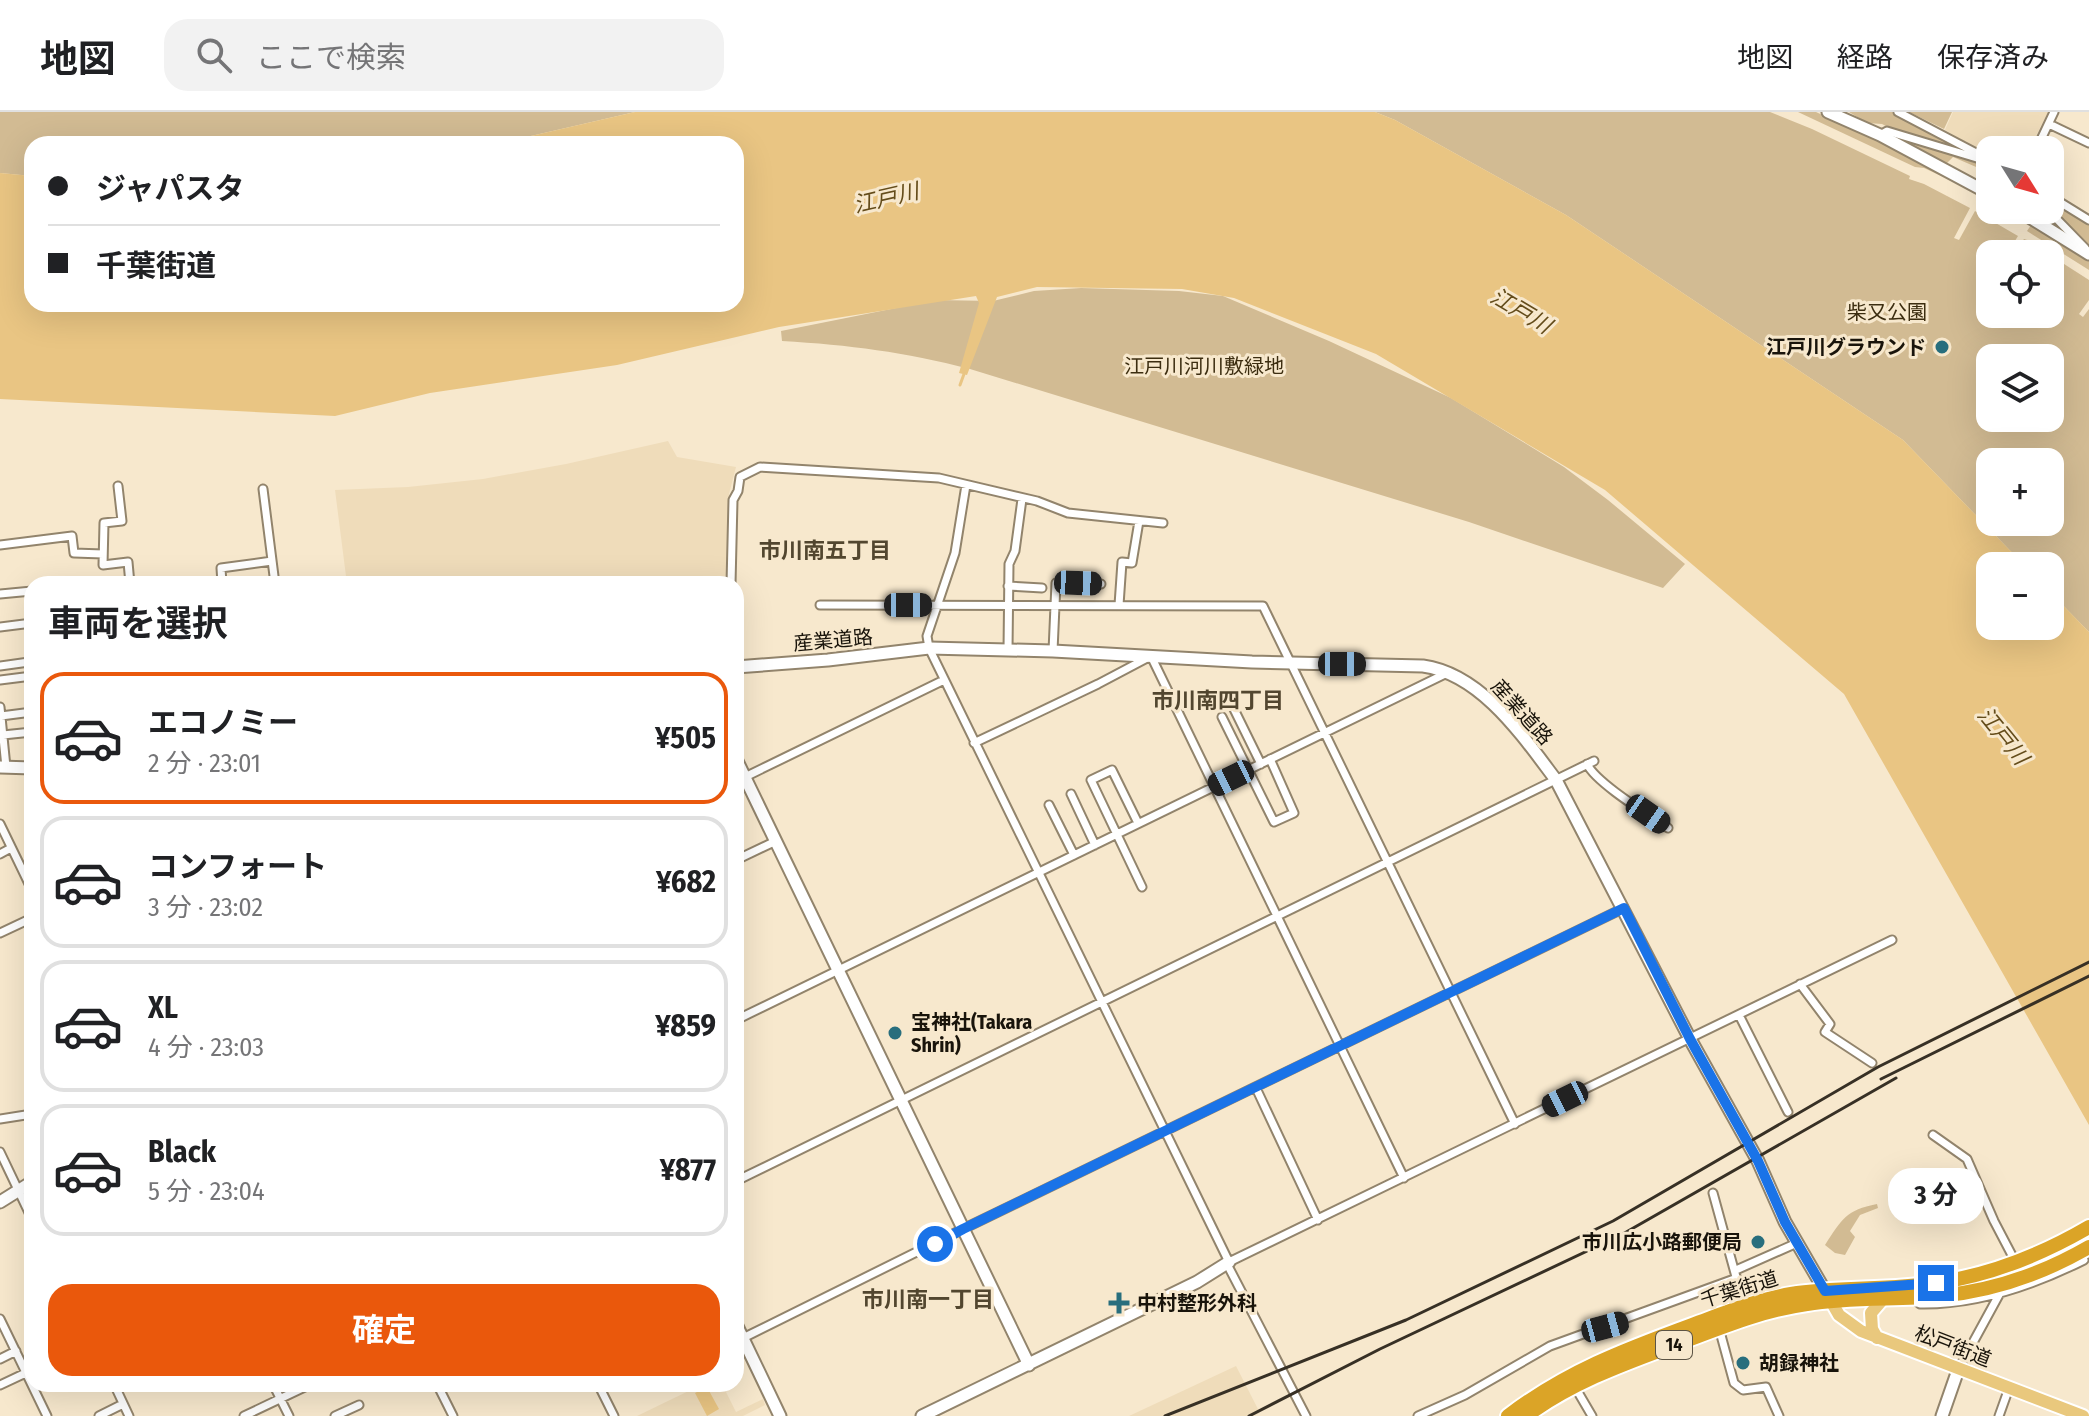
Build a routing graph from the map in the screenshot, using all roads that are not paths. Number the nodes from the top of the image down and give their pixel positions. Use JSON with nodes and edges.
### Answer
{"nodes":[{"id":1,"x":1828,"y":112,"type":"edge"},
{"id":2,"x":1845,"y":112,"type":"edge"},
{"id":3,"x":1898,"y":112,"type":"edge"},
{"id":4,"x":2054,"y":112,"type":"edge"},
{"id":5,"x":2049,"y":124,"type":"junction"},
{"id":6,"x":1866,"y":128,"type":"junction"},
{"id":7,"x":1880,"y":135,"type":"junction"},
{"id":8,"x":2043,"y":136,"type":"edge"},
{"id":9,"x":2089,"y":143,"type":"edge"},
{"id":10,"x":1976,"y":154,"type":"edge"},
{"id":11,"x":1976,"y":158,"type":"edge"},
{"id":12,"x":1976,"y":186,"type":"edge"},
{"id":13,"x":2064,"y":205,"type":"edge"},
{"id":14,"x":2089,"y":220,"type":"edge"},
{"id":15,"x":2041,"y":224,"type":"edge"},
{"id":16,"x":2061,"y":224,"type":"edge"},
{"id":17,"x":2089,"y":254,"type":"edge"},
{"id":18,"x":966,"y":485,"type":"junction"},
{"id":19,"x":118,"y":486,"type":"dead end"},
{"id":20,"x":263,"y":489,"type":"dead end"},
{"id":21,"x":1022,"y":499,"type":"junction"},
{"id":22,"x":1139,"y":521,"type":"junction"},
{"id":23,"x":1163,"y":523,"type":"dead end"},
{"id":24,"x":0,"y":545,"type":"edge"},
{"id":25,"x":103,"y":554,"type":"junction"},
{"id":26,"x":272,"y":561,"type":"junction"},
{"id":27,"x":129,"y":576,"type":"edge"},
{"id":28,"x":222,"y":576,"type":"edge"},
{"id":29,"x":274,"y":576,"type":"edge"},
{"id":30,"x":731,"y":576,"type":"edge"},
{"id":31,"x":1101,"y":584,"type":"dead end"},
{"id":32,"x":1008,"y":586,"type":"junction"},
{"id":33,"x":1042,"y":588,"type":"dead end"},
{"id":34,"x":24,"y":592,"type":"edge"},
{"id":35,"x":0,"y":594,"type":"edge"},
{"id":36,"x":820,"y":605,"type":"dead end"},
{"id":37,"x":937,"y":605,"type":"junction"},
{"id":38,"x":1007,"y":605,"type":"junction"},
{"id":39,"x":1056,"y":605,"type":"junction"},
{"id":40,"x":1119,"y":605,"type":"junction"},
{"id":41,"x":24,"y":624,"type":"edge"},
{"id":42,"x":0,"y":627,"type":"edge"},
{"id":43,"x":929,"y":648,"type":"junction"},
{"id":44,"x":1008,"y":650,"type":"junction"},
{"id":45,"x":1053,"y":651,"type":"junction"},
{"id":46,"x":1151,"y":656,"type":"junction"},
{"id":47,"x":24,"y":663,"type":"edge"},
{"id":48,"x":1292,"y":663,"type":"junction"},
{"id":49,"x":0,"y":666,"type":"edge"},
{"id":50,"x":744,"y":666,"type":"edge"},
{"id":51,"x":1451,"y":672,"type":"junction"},
{"id":52,"x":24,"y":677,"type":"edge"},
{"id":53,"x":0,"y":680,"type":"edge"},
{"id":54,"x":944,"y":680,"type":"junction"},
{"id":55,"x":1230,"y":701,"type":"dead end"},
{"id":56,"x":0,"y":707,"type":"edge"},
{"id":57,"x":24,"y":713,"type":"edge"},
{"id":58,"x":1,"y":716,"type":"edge"},
{"id":59,"x":1222,"y":717,"type":"dead end"},
{"id":60,"x":1324,"y":732,"type":"junction"},
{"id":61,"x":24,"y":733,"type":"edge"},
{"id":62,"x":3,"y":735,"type":"junction"},
{"id":63,"x":974,"y":743,"type":"junction"},
{"id":64,"x":1270,"y":759,"type":"junction"},
{"id":65,"x":1261,"y":764,"type":"junction"},
{"id":66,"x":3,"y":767,"type":"edge"},
{"id":67,"x":24,"y":768,"type":"edge"},
{"id":68,"x":1248,"y":770,"type":"junction"},
{"id":69,"x":745,"y":777,"type":"joint"},
{"id":70,"x":1556,"y":780,"type":"junction"},
{"id":71,"x":1214,"y":787,"type":"junction"},
{"id":72,"x":1071,"y":794,"type":"dead end"},
{"id":73,"x":1049,"y":805,"type":"dead end"},
{"id":74,"x":1138,"y":823,"type":"junction"},
{"id":75,"x":0,"y":824,"type":"edge"},
{"id":76,"x":1668,"y":828,"type":"dead end"},
{"id":77,"x":1117,"y":834,"type":"junction"},
{"id":78,"x":776,"y":841,"type":"junction"},
{"id":79,"x":1095,"y":845,"type":"junction"},
{"id":80,"x":11,"y":848,"type":"junction"},
{"id":81,"x":0,"y":854,"type":"edge"},
{"id":82,"x":1074,"y":855,"type":"junction"},
{"id":83,"x":744,"y":856,"type":"edge"},
{"id":84,"x":1388,"y":862,"type":"junction"},
{"id":85,"x":1037,"y":873,"type":"junction"},
{"id":86,"x":24,"y":874,"type":"edge"},
{"id":87,"x":1142,"y":887,"type":"dead end"},
{"id":88,"x":1624,"y":908,"type":"junction"},
{"id":89,"x":1278,"y":917,"type":"junction"},
{"id":90,"x":24,"y":922,"type":"edge"},
{"id":91,"x":0,"y":933,"type":"edge"},
{"id":92,"x":1892,"y":940,"type":"dead end"},
{"id":93,"x":838,"y":971,"type":"junction"},
{"id":94,"x":1800,"y":984,"type":"junction"},
{"id":95,"x":1453,"y":992,"type":"junction"},
{"id":96,"x":1100,"y":1002,"type":"junction"},
{"id":97,"x":1739,"y":1015,"type":"junction"},
{"id":98,"x":744,"y":1016,"type":"edge"},
{"id":99,"x":1690,"y":1039,"type":"junction"},
{"id":100,"x":1341,"y":1046,"type":"junction"},
{"id":101,"x":1872,"y":1063,"type":"dead end"},
{"id":102,"x":1256,"y":1088,"type":"junction"},
{"id":103,"x":901,"y":1100,"type":"junction"},
{"id":104,"x":1788,"y":1112,"type":"dead end"},
{"id":105,"x":24,"y":1115,"type":"edge"},
{"id":106,"x":0,"y":1119,"type":"edge"},
{"id":107,"x":1515,"y":1124,"type":"junction"},
{"id":108,"x":1165,"y":1131,"type":"junction"},
{"id":109,"x":1933,"y":1135,"type":"dead end"},
{"id":110,"x":1,"y":1156,"type":"edge"},
{"id":111,"x":744,"y":1177,"type":"edge"},
{"id":112,"x":1404,"y":1178,"type":"junction"},
{"id":113,"x":24,"y":1187,"type":"edge"},
{"id":114,"x":18,"y":1191,"type":"junction"},
{"id":115,"x":1713,"y":1193,"type":"dead end"},
{"id":116,"x":0,"y":1202,"type":"edge"},
{"id":117,"x":24,"y":1203,"type":"edge"},
{"id":118,"x":1318,"y":1220,"type":"junction"},
{"id":119,"x":2089,"y":1227,"type":"edge"},
{"id":120,"x":963,"y":1229,"type":"junction"},
{"id":121,"x":1797,"y":1243,"type":"junction"},
{"id":122,"x":2086,"y":1254,"type":"edge"},
{"id":123,"x":1228,"y":1263,"type":"junction"},
{"id":124,"x":2016,"y":1263,"type":"junction"},
{"id":125,"x":1736,"y":1274,"type":"junction"},
{"id":126,"x":2000,"y":1293,"type":"junction"},
{"id":127,"x":1828,"y":1296,"type":"junction"},
{"id":128,"x":1912,"y":1297,"type":"junction"},
{"id":129,"x":1883,"y":1299,"type":"junction"},
{"id":130,"x":1744,"y":1306,"type":"junction"},
{"id":131,"x":0,"y":1319,"type":"edge"},
{"id":132,"x":1719,"y":1328,"type":"junction"},
{"id":133,"x":744,"y":1338,"type":"edge"},
{"id":134,"x":1877,"y":1338,"type":"junction"},
{"id":135,"x":744,"y":1340,"type":"edge"},
{"id":136,"x":16,"y":1351,"type":"junction"},
{"id":137,"x":0,"y":1359,"type":"edge"},
{"id":138,"x":24,"y":1364,"type":"edge"},
{"id":139,"x":1029,"y":1365,"type":"junction"},
{"id":140,"x":1958,"y":1370,"type":"junction"},
{"id":141,"x":24,"y":1374,"type":"edge"},
{"id":142,"x":0,"y":1385,"type":"edge"},
{"id":143,"x":1574,"y":1386,"type":"junction"},
{"id":144,"x":2009,"y":1388,"type":"junction"},
{"id":145,"x":38,"y":1392,"type":"edge"},
{"id":146,"x":118,"y":1392,"type":"edge"},
{"id":147,"x":277,"y":1392,"type":"edge"},
{"id":148,"x":294,"y":1392,"type":"edge"},
{"id":149,"x":441,"y":1392,"type":"edge"},
{"id":150,"x":602,"y":1392,"type":"edge"},
{"id":151,"x":280,"y":1399,"type":"junction"},
{"id":152,"x":123,"y":1404,"type":"junction"},
{"id":153,"x":359,"y":1405,"type":"dead end"},
{"id":154,"x":47,"y":1416,"type":"edge"},
{"id":155,"x":99,"y":1416,"type":"edge"},
{"id":156,"x":129,"y":1416,"type":"edge"},
{"id":157,"x":244,"y":1416,"type":"edge"},
{"id":158,"x":289,"y":1416,"type":"edge"},
{"id":159,"x":335,"y":1416,"type":"edge"},
{"id":160,"x":453,"y":1416,"type":"edge"},
{"id":161,"x":614,"y":1416,"type":"edge"},
{"id":162,"x":780,"y":1416,"type":"edge"},
{"id":163,"x":922,"y":1416,"type":"edge"},
{"id":164,"x":1306,"y":1416,"type":"edge"},
{"id":165,"x":1418,"y":1416,"type":"edge"},
{"id":166,"x":1508,"y":1416,"type":"edge"},
{"id":167,"x":1526,"y":1416,"type":"edge"},
{"id":168,"x":1592,"y":1416,"type":"edge"},
{"id":169,"x":1779,"y":1416,"type":"edge"},
{"id":170,"x":1942,"y":1416,"type":"edge"},
{"id":171,"x":1999,"y":1416,"type":"edge"},
{"id":172,"x":2083,"y":1416,"type":"edge"}],
"edges":[{"from":1,"to":6,"type":"main road"},
{"from":2,"to":6,"type":"street"},
{"from":3,"to":10,"type":"street"},
{"from":4,"to":5,"type":"street"},
{"from":5,"to":8,"type":"street"},
{"from":5,"to":9,"type":"street"},
{"from":6,"to":7,"type":"main road"},
{"from":7,"to":11,"type":"street"},
{"from":7,"to":12,"type":"main road"},
{"from":13,"to":14,"type":"street"},
{"from":15,"to":17,"type":"main road"},
{"from":16,"to":17,"type":"street"},
{"from":18,"to":21,"type":"street"},
{"from":18,"to":30,"type":"street"},
{"from":18,"to":37,"type":"street"},
{"from":19,"to":25,"type":"street"},
{"from":20,"to":26,"type":"street"},
{"from":21,"to":22,"type":"street"},
{"from":21,"to":32,"type":"street"},
{"from":22,"to":23,"type":"street"},
{"from":22,"to":40,"type":"street"},
{"from":24,"to":25,"type":"street"},
{"from":25,"to":27,"type":"street"},
{"from":26,"to":28,"type":"street"},
{"from":26,"to":29,"type":"street"},
{"from":31,"to":39,"type":"street"},
{"from":32,"to":33,"type":"street"},
{"from":32,"to":38,"type":"street"},
{"from":34,"to":35,"type":"street"},
{"from":36,"to":37,"type":"street"},
{"from":37,"to":38,"type":"street"},
{"from":37,"to":43,"type":"street"},
{"from":38,"to":39,"type":"street"},
{"from":38,"to":44,"type":"street"},
{"from":39,"to":40,"type":"street"},
{"from":39,"to":45,"type":"street"},
{"from":40,"to":48,"type":"street"},
{"from":41,"to":42,"type":"street"},
{"from":43,"to":44,"type":"main road","name":"産業道路"},
{"from":43,"to":50,"type":"main road","name":"産業道路"},
{"from":43,"to":54,"type":"street"},
{"from":44,"to":45,"type":"main road","name":"産業道路"},
{"from":45,"to":46,"type":"main road","name":"産業道路"},
{"from":46,"to":48,"type":"main road","name":"産業道路"},
{"from":46,"to":63,"type":"street"},
{"from":46,"to":71,"type":"street"},
{"from":47,"to":49,"type":"street"},
{"from":48,"to":51,"type":"main road","name":"産業道路"},
{"from":48,"to":60,"type":"street"},
{"from":51,"to":60,"type":"street"},
{"from":51,"to":70,"type":"main road","name":"産業道路"},
{"from":52,"to":53,"type":"street"},
{"from":54,"to":63,"type":"street"},
{"from":54,"to":69,"type":"street"},
{"from":55,"to":65,"type":"street"},
{"from":56,"to":58,"type":"street"},
{"from":57,"to":58,"type":"street"},
{"from":58,"to":62,"type":"street"},
{"from":59,"to":68,"type":"street"},
{"from":60,"to":64,"type":"street"},
{"from":60,"to":84,"type":"street"},
{"from":61,"to":62,"type":"street"},
{"from":62,"to":66,"type":"street"},
{"from":63,"to":85,"type":"street"},
{"from":64,"to":65,"type":"street"},
{"from":64,"to":68,"type":"street"},
{"from":65,"to":68,"type":"street"},
{"from":66,"to":67,"type":"main road"},
{"from":68,"to":71,"type":"street"},
{"from":69,"to":78,"type":"main road"},
{"from":70,"to":76,"type":"street"},
{"from":70,"to":84,"type":"street"},
{"from":70,"to":88,"type":"main road","name":"産業道路"},
{"from":71,"to":74,"type":"street"},
{"from":71,"to":89,"type":"street"},
{"from":72,"to":79,"type":"street"},
{"from":73,"to":82,"type":"street"},
{"from":74,"to":77,"type":"street"},
{"from":74,"to":77,"type":"street"},
{"from":75,"to":80,"type":"street"},
{"from":77,"to":79,"type":"street"},
{"from":77,"to":87,"type":"street"},
{"from":78,"to":83,"type":"street"},
{"from":78,"to":93,"type":"main road"},
{"from":79,"to":82,"type":"street"},
{"from":80,"to":81,"type":"street"},
{"from":80,"to":86,"type":"street"},
{"from":82,"to":85,"type":"street"},
{"from":84,"to":89,"type":"street"},
{"from":84,"to":95,"type":"street"},
{"from":85,"to":93,"type":"street"},
{"from":85,"to":96,"type":"street"},
{"from":88,"to":95,"type":"street"},
{"from":88,"to":99,"type":"main road","name":"産業道路"},
{"from":89,"to":96,"type":"street"},
{"from":89,"to":100,"type":"street"},
{"from":90,"to":91,"type":"street"},
{"from":92,"to":94,"type":"street"},
{"from":93,"to":98,"type":"street"},
{"from":93,"to":103,"type":"main road"},
{"from":94,"to":97,"type":"street"},
{"from":94,"to":101,"type":"street"},
{"from":95,"to":100,"type":"street"},
{"from":95,"to":107,"type":"street"},
{"from":96,"to":103,"type":"street"},
{"from":96,"to":108,"type":"street"},
{"from":97,"to":99,"type":"street"},
{"from":97,"to":104,"type":"street"},
{"from":99,"to":107,"type":"street"},
{"from":99,"to":121,"type":"main road","name":"産業道路"},
{"from":100,"to":102,"type":"street"},
{"from":100,"to":112,"type":"street"},
{"from":102,"to":108,"type":"street"},
{"from":102,"to":118,"type":"street"},
{"from":103,"to":111,"type":"street"},
{"from":103,"to":120,"type":"main road"},
{"from":105,"to":106,"type":"street"},
{"from":107,"to":112,"type":"street"},
{"from":108,"to":120,"type":"street"},
{"from":108,"to":123,"type":"street"},
{"from":109,"to":124,"type":"street"},
{"from":110,"to":114,"type":"street"},
{"from":112,"to":118,"type":"street"},
{"from":113,"to":114,"type":"main road"},
{"from":114,"to":116,"type":"main road"},
{"from":114,"to":117,"type":"street"},
{"from":115,"to":125,"type":"street"},
{"from":118,"to":123,"type":"street"},
{"from":119,"to":124,"type":"highway","name":"千葉街道","number":"14"},
{"from":120,"to":133,"type":"street"},
{"from":120,"to":139,"type":"main road"},
{"from":121,"to":125,"type":"street"},
{"from":121,"to":127,"type":"main road","name":"産業道路"},
{"from":122,"to":126,"type":"street"},
{"from":122,"to":128,"type":"highway","name":"千葉街道","number":"14"},
{"from":123,"to":139,"type":"main road"},
{"from":123,"to":164,"type":"street"},
{"from":124,"to":127,"type":"highway","name":"千葉街道","number":"14"},
{"from":125,"to":130,"type":"street"},
{"from":125,"to":165,"type":"street"},
{"from":126,"to":128,"type":"street"},
{"from":126,"to":140,"type":"street"},
{"from":127,"to":129,"type":"highway","name":"千葉街道","number":"14"},
{"from":127,"to":130,"type":"highway","name":"千葉街道","number":"14"},
{"from":127,"to":132,"type":"highway","name":"千葉街道","number":"14"},
{"from":127,"to":134,"type":"main road","name":"松戸街道"},
{"from":128,"to":129,"type":"highway","name":"千葉街道","number":"14"},
{"from":129,"to":134,"type":"main road"},
{"from":130,"to":166,"type":"highway","name":"千葉街道","number":"14"},
{"from":131,"to":136,"type":"street"},
{"from":132,"to":143,"type":"highway","name":"千葉街道","number":"14"},
{"from":132,"to":169,"type":"street"},
{"from":134,"to":140,"type":"main road","name":"松戸街道"},
{"from":135,"to":162,"type":"main road"},
{"from":136,"to":137,"type":"street"},
{"from":136,"to":138,"type":"street"},
{"from":139,"to":163,"type":"main road"},
{"from":140,"to":144,"type":"main road","name":"松戸街道"},
{"from":140,"to":170,"type":"main road"},
{"from":141,"to":142,"type":"street"},
{"from":143,"to":167,"type":"highway","name":"千葉街道","number":"14"},
{"from":143,"to":168,"type":"street"},
{"from":144,"to":171,"type":"street"},
{"from":144,"to":172,"type":"main road","name":"松戸街道"},
{"from":145,"to":154,"type":"street"},
{"from":146,"to":152,"type":"street"},
{"from":147,"to":151,"type":"street"},
{"from":148,"to":151,"type":"street"},
{"from":149,"to":160,"type":"street"},
{"from":150,"to":161,"type":"street"},
{"from":151,"to":157,"type":"street"},
{"from":151,"to":158,"type":"street"},
{"from":152,"to":155,"type":"street"},
{"from":152,"to":156,"type":"street"},
{"from":153,"to":159,"type":"street"}]}
